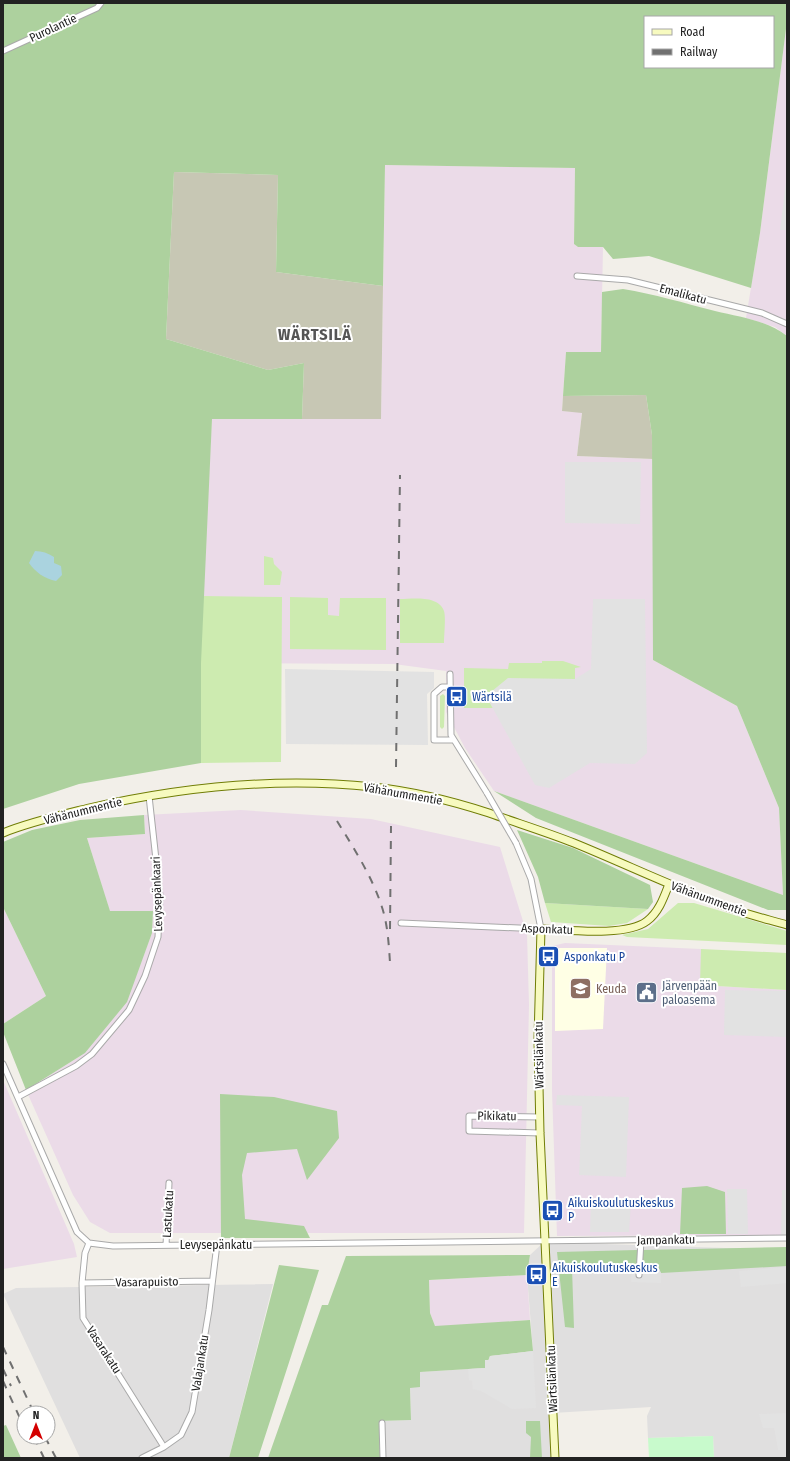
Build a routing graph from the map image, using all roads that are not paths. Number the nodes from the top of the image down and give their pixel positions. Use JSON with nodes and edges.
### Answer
{"nodes":[{"id":1,"x":101,"y":3,"type":"edge"},
{"id":2,"x":3,"y":51,"type":"edge"},
{"id":3,"x":577,"y":276,"type":"dead end"},
{"id":4,"x":787,"y":324,"type":"edge"},
{"id":5,"x":450,"y":674,"type":"dead end"},
{"id":6,"x":450,"y":687,"type":"junction"},
{"id":7,"x":453,"y":740,"type":"junction"},
{"id":8,"x":150,"y":796,"type":"junction"},
{"id":9,"x":3,"y":833,"type":"edge"},
{"id":10,"x":669,"y":884,"type":"junction"},
{"id":11,"x":401,"y":923,"type":"dead end"},
{"id":12,"x":787,"y":925,"type":"edge"},
{"id":13,"x":541,"y":929,"type":"junction"},
{"id":14,"x":3,"y":1064,"type":"edge"},
{"id":15,"x":18,"y":1097,"type":"junction"},
{"id":16,"x":540,"y":1117,"type":"junction"},
{"id":17,"x":540,"y":1133,"type":"junction"},
{"id":18,"x":169,"y":1183,"type":"dead end"},
{"id":19,"x":787,"y":1238,"type":"edge"},
{"id":20,"x":641,"y":1240,"type":"junction"},
{"id":21,"x":544,"y":1242,"type":"junction"},
{"id":22,"x":89,"y":1243,"type":"junction"},
{"id":23,"x":217,"y":1244,"type":"junction"},
{"id":24,"x":166,"y":1245,"type":"junction"},
{"id":25,"x":639,"y":1275,"type":"dead end"},
{"id":26,"x":212,"y":1281,"type":"junction"},
{"id":27,"x":82,"y":1283,"type":"junction"},
{"id":28,"x":382,"y":1423,"type":"dead end"},
{"id":29,"x":164,"y":1447,"type":"junction"},
{"id":30,"x":142,"y":1458,"type":"edge"},
{"id":31,"x":383,"y":1458,"type":"edge"},
{"id":32,"x":555,"y":1458,"type":"edge"}],
"edges":[{"from":1,"to":2,"type":"street","name":"Purolantie"},
{"from":3,"to":4,"type":"street","name":"Emalikatu"},
{"from":5,"to":6,"type":"street","name":"Wärtsilänkatu"},
{"from":6,"to":7,"type":"street","name":"Wärtsilänkatu"},
{"from":6,"to":7,"type":"street"},
{"from":7,"to":13,"type":"street","name":"Wärtsilänkatu","bridge":true},
{"from":8,"to":9,"type":"main road","name":"Vähänummentie"},
{"from":8,"to":10,"type":"main road","name":"Vähänummentie"},
{"from":8,"to":15,"type":"street","name":"Levysepänkaari"},
{"from":10,"to":12,"type":"main road","name":"Vähänummentie"},
{"from":10,"to":13,"type":"main road","name":"Asponkatu"},
{"from":11,"to":13,"type":"street","name":"Asponkatu"},
{"from":13,"to":16,"type":"main road","name":"Wärtsilänkatu"},
{"from":14,"to":15,"type":"street"},
{"from":15,"to":22,"type":"street"},
{"from":16,"to":17,"type":"main road","name":"Wärtsilänkatu"},
{"from":16,"to":17,"type":"street","name":"Pikikatu"},
{"from":17,"to":21,"type":"main road","name":"Wärtsilänkatu"},
{"from":18,"to":24,"type":"street","name":"Lastukatu"},
{"from":19,"to":20,"type":"street","name":"Jampankatu"},
{"from":20,"to":21,"type":"street","name":"Jampankatu"},
{"from":20,"to":25,"type":"street"},
{"from":21,"to":23,"type":"street","name":"Levysepänkatu"},
{"from":21,"to":32,"type":"main road","name":"Wärtsilänkatu"},
{"from":22,"to":24,"type":"street","name":"Levysepänkatu"},
{"from":22,"to":27,"type":"street","name":"Vasarakatu"},
{"from":23,"to":24,"type":"street","name":"Levysepänkatu"},
{"from":23,"to":26,"type":"street","name":"Valajankatu"},
{"from":26,"to":27,"type":"street","name":"Vasarapuisto"},
{"from":26,"to":29,"type":"street","name":"Valajankatu"},
{"from":27,"to":29,"type":"street","name":"Vasarakatu"},
{"from":28,"to":31,"type":"street"},
{"from":29,"to":30,"type":"street","name":"Valajankatu"}]}
